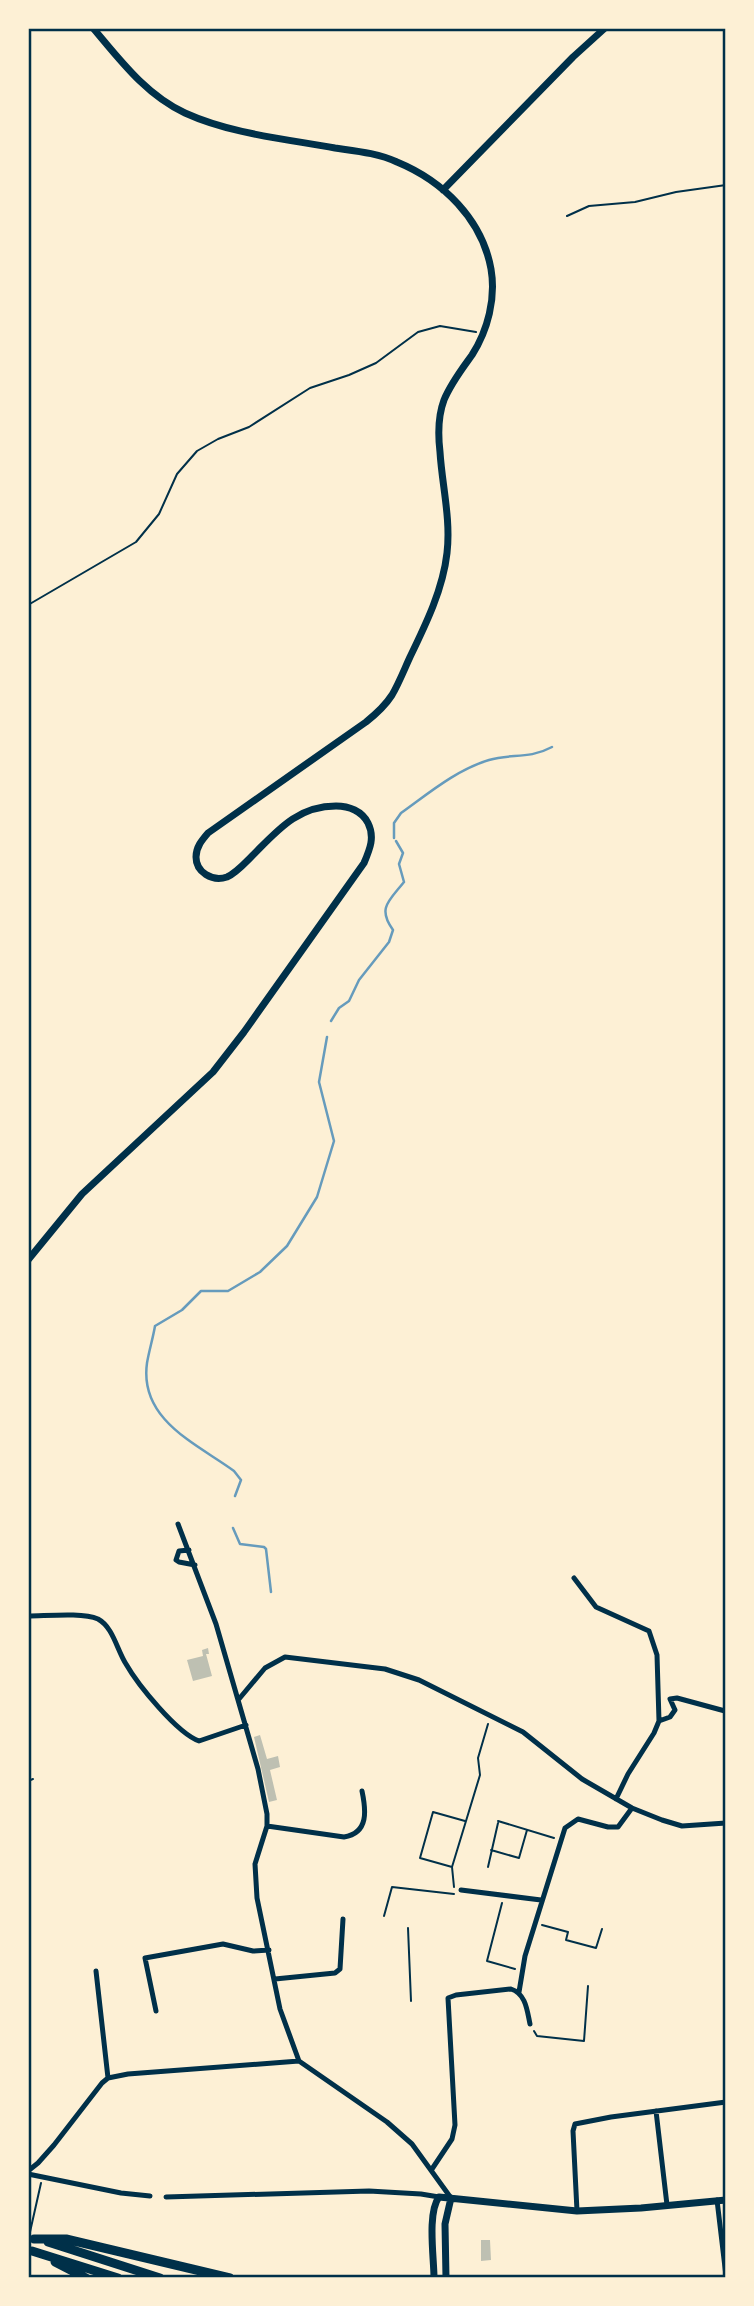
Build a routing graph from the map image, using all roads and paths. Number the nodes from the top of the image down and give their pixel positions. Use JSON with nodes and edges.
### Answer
{"nodes":[{"id":1,"x":93,"y":28,"type":"edge"},
{"id":2,"x":605,"y":28,"type":"edge"},
{"id":3,"x":726,"y":185,"type":"edge"},
{"id":4,"x":443,"y":190,"type":"junction"},
{"id":5,"x":567,"y":216,"type":"dead end"},
{"id":6,"x":484,"y":332,"type":"junction"},
{"id":7,"x":28,"y":605,"type":"edge"},
{"id":8,"x":28,"y":1260,"type":"edge"},
{"id":9,"x":178,"y":1524,"type":"dead end"},
{"id":10,"x":189,"y":1550,"type":"junction"},
{"id":11,"x":195,"y":1565,"type":"junction"},
{"id":12,"x":574,"y":1578,"type":"dead end"},
{"id":13,"x":28,"y":1616,"type":"edge"},
{"id":14,"x":239,"y":1699,"type":"junction"},
{"id":15,"x":670,"y":1699,"type":"junction"},
{"id":16,"x":660,"y":1702,"type":"junction"},
{"id":17,"x":725,"y":1711,"type":"edge"},
{"id":18,"x":490,"y":1716,"type":"junction"},
{"id":19,"x":659,"y":1721,"type":"junction"},
{"id":20,"x":246,"y":1725,"type":"junction"},
{"id":21,"x":33,"y":1779,"type":"dead end"},
{"id":22,"x":28,"y":1781,"type":"edge"},
{"id":23,"x":362,"y":1791,"type":"dead end"},
{"id":24,"x":617,"y":1799,"type":"junction"},
{"id":25,"x":632,"y":1808,"type":"junction"},
{"id":26,"x":466,"y":1821,"type":"junction"},
{"id":27,"x":726,"y":1823,"type":"edge"},
{"id":28,"x":267,"y":1826,"type":"junction"},
{"id":29,"x":528,"y":1829,"type":"junction"},
{"id":30,"x":561,"y":1839,"type":"junction"},
{"id":31,"x":491,"y":1850,"type":"junction"},
{"id":32,"x":452,"y":1867,"type":"junction"},
{"id":33,"x":488,"y":1867,"type":"dead end"},
{"id":34,"x":461,"y":1890,"type":"dead end"},
{"id":35,"x":505,"y":1896,"type":"junction"},
{"id":36,"x":541,"y":1900,"type":"junction"},
{"id":37,"x":384,"y":1916,"type":"dead end"},
{"id":38,"x":343,"y":1919,"type":"dead end"},
{"id":39,"x":534,"y":1923,"type":"junction"},
{"id":40,"x":408,"y":1928,"type":"dead end"},
{"id":41,"x":602,"y":1929,"type":"dead end"},
{"id":42,"x":269,"y":1950,"type":"junction"},
{"id":43,"x":96,"y":1971,"type":"dead end"},
{"id":44,"x":522,"y":1971,"type":"junction"},
{"id":45,"x":275,"y":1979,"type":"junction"},
{"id":46,"x":588,"y":1986,"type":"dead end"},
{"id":47,"x":519,"y":1992,"type":"junction"},
{"id":48,"x":411,"y":2001,"type":"dead end"},
{"id":49,"x":156,"y":2011,"type":"dead end"},
{"id":50,"x":530,"y":2024,"type":"joint"},
{"id":51,"x":299,"y":2061,"type":"junction"},
{"id":52,"x":108,"y":2078,"type":"junction"},
{"id":53,"x":726,"y":2102,"type":"edge"},
{"id":54,"x":656,"y":2111,"type":"junction"},
{"id":55,"x":432,"y":2169,"type":"junction"},
{"id":56,"x":28,"y":2173,"type":"edge"},
{"id":57,"x":42,"y":2178,"type":"junction"},
{"id":58,"x":150,"y":2196,"type":"dead end"},
{"id":59,"x":166,"y":2197,"type":"dead end"},
{"id":60,"x":439,"y":2197,"type":"junction"},
{"id":61,"x":451,"y":2198,"type":"junction"},
{"id":62,"x":717,"y":2200,"type":"junction"},
{"id":63,"x":726,"y":2200,"type":"edge"},
{"id":64,"x":667,"y":2205,"type":"junction"},
{"id":65,"x":577,"y":2211,"type":"junction"},
{"id":66,"x":31,"y":2239,"type":"edge"},
{"id":67,"x":726,"y":2276,"type":"edge"},
{"id":68,"x":86,"y":2278,"type":"edge"},
{"id":69,"x":118,"y":2278,"type":"edge"},
{"id":70,"x":160,"y":2278,"type":"edge"},
{"id":71,"x":230,"y":2278,"type":"edge"},
{"id":72,"x":434,"y":2278,"type":"edge"},
{"id":73,"x":446,"y":2278,"type":"edge"}],
"edges":[{"from":1,"to":4,"type":"main road"},
{"from":2,"to":4,"type":"main road"},
{"from":3,"to":5,"type":"path"},
{"from":4,"to":6,"type":"main road"},
{"from":6,"to":7,"type":"path"},
{"from":6,"to":8,"type":"main road"},
{"from":9,"to":10,"type":"street"},
{"from":10,"to":11,"type":"street"},
{"from":10,"to":11,"type":"street"},
{"from":11,"to":14,"type":"street"},
{"from":12,"to":16,"type":"street"},
{"from":13,"to":20,"type":"street"},
{"from":14,"to":18,"type":"street"},
{"from":14,"to":20,"type":"street"},
{"from":15,"to":16,"type":"street"},
{"from":15,"to":17,"type":"street"},
{"from":15,"to":19,"type":"street"},
{"from":16,"to":19,"type":"street"},
{"from":18,"to":24,"type":"street"},
{"from":18,"to":26,"type":"path"},
{"from":19,"to":24,"type":"street"},
{"from":20,"to":28,"type":"street"},
{"from":21,"to":22,"type":"path"},
{"from":23,"to":28,"type":"street"},
{"from":24,"to":25,"type":"street"},
{"from":25,"to":27,"type":"street"},
{"from":25,"to":30,"type":"street"},
{"from":26,"to":32,"type":"path"},
{"from":26,"to":32,"type":"path"},
{"from":28,"to":42,"type":"street"},
{"from":29,"to":30,"type":"path"},
{"from":29,"to":31,"type":"path"},
{"from":29,"to":31,"type":"path"},
{"from":30,"to":36,"type":"street"},
{"from":31,"to":33,"type":"path"},
{"from":32,"to":37,"type":"path"},
{"from":34,"to":35,"type":"street"},
{"from":35,"to":36,"type":"street"},
{"from":35,"to":44,"type":"path"},
{"from":36,"to":39,"type":"street"},
{"from":38,"to":45,"type":"street"},
{"from":39,"to":41,"type":"path"},
{"from":39,"to":44,"type":"street"},
{"from":40,"to":48,"type":"path"},
{"from":42,"to":45,"type":"street"},
{"from":42,"to":49,"type":"street"},
{"from":43,"to":52,"type":"street"},
{"from":44,"to":47,"type":"street"},
{"from":45,"to":51,"type":"street"},
{"from":46,"to":50,"type":"path"},
{"from":47,"to":50,"type":"street"},
{"from":47,"to":55,"type":"street"},
{"from":51,"to":52,"type":"street"},
{"from":51,"to":55,"type":"street"},
{"from":52,"to":56,"type":"street"},
{"from":53,"to":54,"type":"street"},
{"from":54,"to":64,"type":"street"},
{"from":54,"to":65,"type":"street"},
{"from":55,"to":61,"type":"street"},
{"from":56,"to":57,"type":"street"},
{"from":57,"to":58,"type":"street"},
{"from":57,"to":66,"type":"path"},
{"from":59,"to":60,"type":"street"},
{"from":60,"to":61,"type":"main road"},
{"from":60,"to":72,"type":"main road"},
{"from":61,"to":65,"type":"main road"},
{"from":61,"to":73,"type":"main road"},
{"from":62,"to":63,"type":"main road"},
{"from":62,"to":64,"type":"main road"},
{"from":62,"to":67,"type":"street"},
{"from":64,"to":65,"type":"main road"},
{"from":66,"to":70,"type":"highway"},
{"from":66,"to":71,"type":"highway"},
{"from":68,"to":69,"type":"highway"}]}
